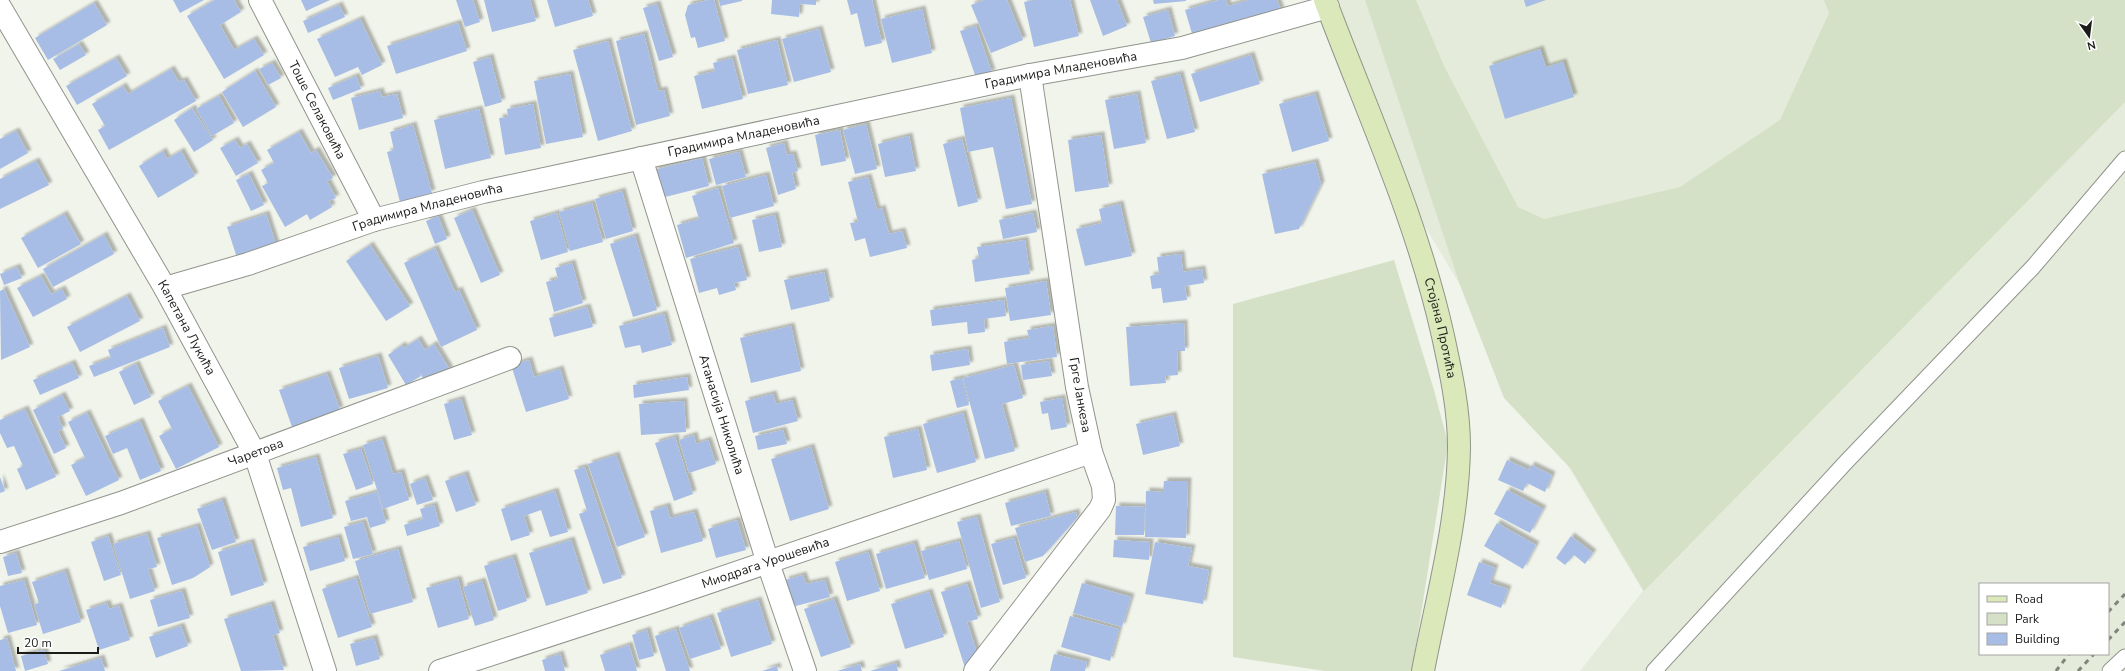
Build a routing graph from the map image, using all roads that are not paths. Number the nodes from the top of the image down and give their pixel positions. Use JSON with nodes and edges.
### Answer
{"nodes":[{"id":1,"x":260,"y":0,"type":"edge"},
{"id":2,"x":1326,"y":3,"type":"edge"},
{"id":3,"x":0,"y":7,"type":"edge"},
{"id":4,"x":1030,"y":75,"type":"junction"},
{"id":5,"x":641,"y":158,"type":"junction"},
{"id":6,"x":2125,"y":159,"type":"edge"},
{"id":7,"x":374,"y":220,"type":"junction"},
{"id":8,"x":165,"y":288,"type":"junction"},
{"id":9,"x":510,"y":358,"type":"dead end"},
{"id":10,"x":1091,"y":452,"type":"junction"},
{"id":11,"x":255,"y":454,"type":"junction"},
{"id":12,"x":0,"y":542,"type":"edge"},
{"id":13,"x":768,"y":563,"type":"junction"},
{"id":14,"x":2125,"y":657,"type":"edge"},
{"id":15,"x":325,"y":671,"type":"edge"},
{"id":16,"x":440,"y":671,"type":"edge"},
{"id":17,"x":805,"y":671,"type":"edge"},
{"id":18,"x":975,"y":671,"type":"edge"},
{"id":19,"x":1423,"y":671,"type":"edge"},
{"id":20,"x":1654,"y":671,"type":"edge"},
{"id":21,"x":2110,"y":671,"type":"edge"}],
"edges":[{"from":1,"to":7,"type":"street","name":"Тоше Селаковића"},
{"from":2,"to":4,"type":"street","name":"Градимира Младеновића"},
{"from":2,"to":19,"type":"main road","name":"Стојана Протића"},
{"from":3,"to":8,"type":"street","name":"Капетана Лукића"},
{"from":4,"to":5,"type":"street","name":"Градимира Младеновића"},
{"from":4,"to":10,"type":"street","name":"Грге Јанкеза"},
{"from":5,"to":7,"type":"street","name":"Градимира Младеновића"},
{"from":5,"to":13,"type":"street","name":"Атанасија Николића"},
{"from":6,"to":20,"type":"lane"},
{"from":7,"to":8,"type":"street","name":"Градимира Младеновића"},
{"from":8,"to":11,"type":"street","name":"Капетана Лукића"},
{"from":9,"to":11,"type":"street","name":"Чаретова"},
{"from":10,"to":13,"type":"street","name":"Миодрага Урошевића"},
{"from":10,"to":18,"type":"street","name":"Грге Јанкеза"},
{"from":11,"to":12,"type":"street","name":"Чаретова"},
{"from":11,"to":15,"type":"street","name":"Капетана Лукића"},
{"from":13,"to":16,"type":"street","name":"Миодрага Урошевића"},
{"from":13,"to":17,"type":"street","name":"Атанасија Николића"},
{"from":14,"to":21,"type":"lane"}]}
